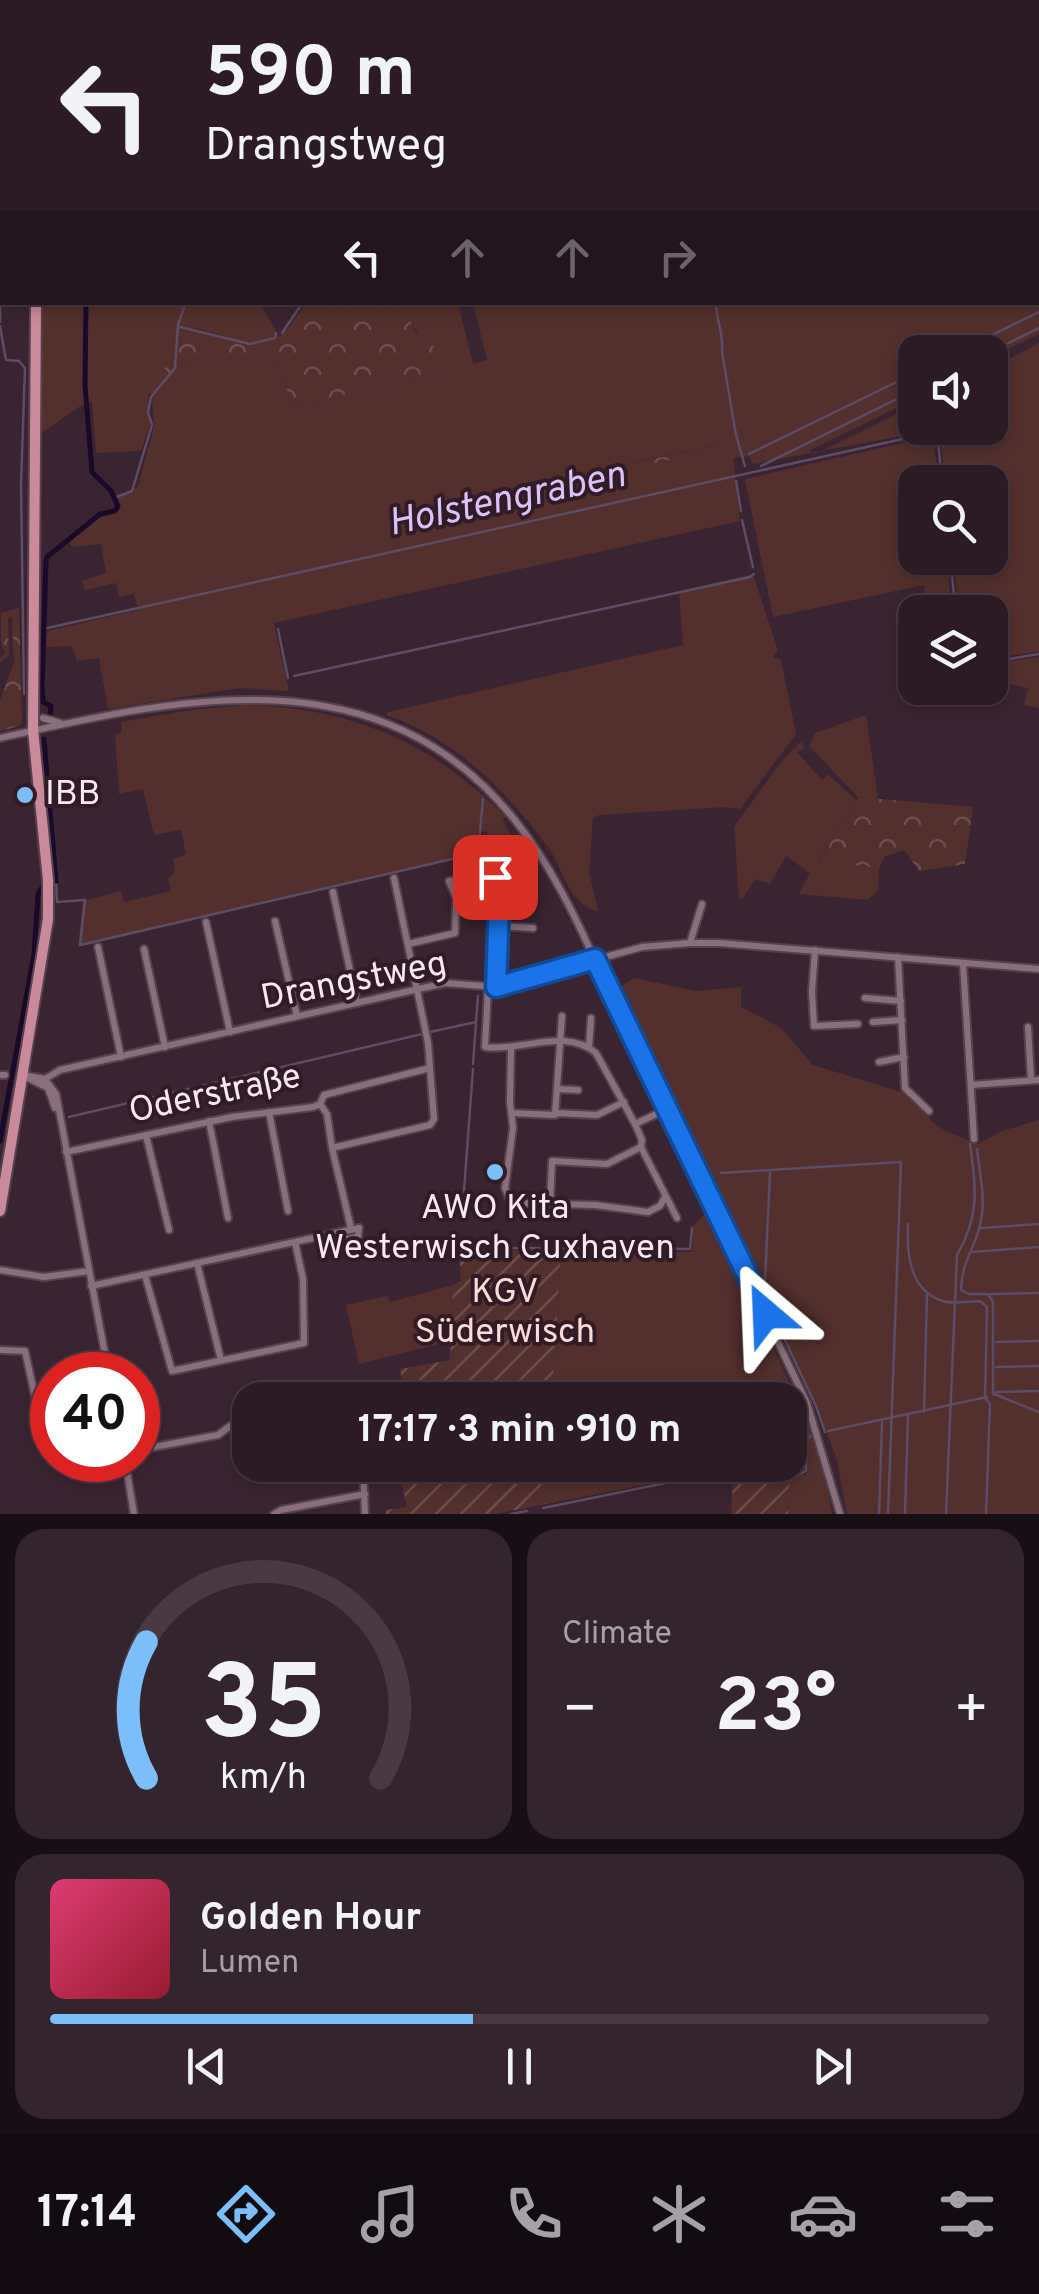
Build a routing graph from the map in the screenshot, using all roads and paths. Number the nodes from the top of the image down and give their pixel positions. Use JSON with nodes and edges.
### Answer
{"nodes":[{"id":1,"x":36,"y":305,"type":"edge"},
{"id":2,"x":32,"y":672,"type":"junction"},
{"id":3,"x":42,"y":718,"type":"joint"},
{"id":4,"x":66,"y":724,"type":"junction"},
{"id":5,"x":32,"y":730,"type":"junction"},
{"id":6,"x":0,"y":738,"type":"edge"},
{"id":7,"x":394,"y":878,"type":"dead end"},
{"id":8,"x":526,"y":881,"type":"dead end"},
{"id":9,"x":333,"y":892,"type":"dead end"},
{"id":10,"x":456,"y":897,"type":"dead end"},
{"id":11,"x":702,"y":904,"type":"dead end"},
{"id":12,"x":275,"y":921,"type":"dead end"},
{"id":13,"x":206,"y":922,"type":"dead end"},
{"id":14,"x":498,"y":926,"type":"junction"},
{"id":15,"x":533,"y":928,"type":"dead end"},
{"id":16,"x":690,"y":943,"type":"junction"},
{"id":17,"x":408,"y":944,"type":"junction"},
{"id":18,"x":98,"y":947,"type":"dead end"},
{"id":19,"x":144,"y":949,"type":"dead end"},
{"id":20,"x":815,"y":950,"type":"junction"},
{"id":21,"x":898,"y":957,"type":"junction"},
{"id":22,"x":595,"y":959,"type":"junction"},
{"id":23,"x":963,"y":963,"type":"junction"},
{"id":24,"x":1039,"y":969,"type":"edge"},
{"id":25,"x":492,"y":987,"type":"junction"},
{"id":26,"x":416,"y":989,"type":"junction"},
{"id":27,"x":865,"y":998,"type":"dead end"},
{"id":28,"x":901,"y":1001,"type":"junction"},
{"id":29,"x":358,"y":1003,"type":"junction"},
{"id":30,"x":297,"y":1016,"type":"junction"},
{"id":31,"x":562,"y":1016,"type":"dead end"},
{"id":32,"x":590,"y":1018,"type":"dead end"},
{"id":33,"x":902,"y":1020,"type":"junction"},
{"id":34,"x":873,"y":1022,"type":"dead end"},
{"id":35,"x":858,"y":1024,"type":"dead end"},
{"id":36,"x":1028,"y":1027,"type":"dead end"},
{"id":37,"x":230,"y":1032,"type":"junction"},
{"id":38,"x":560,"y":1042,"type":"junction"},
{"id":39,"x":164,"y":1047,"type":"junction"},
{"id":40,"x":589,"y":1047,"type":"junction"},
{"id":41,"x":511,"y":1048,"type":"junction"},
{"id":42,"x":122,"y":1056,"type":"junction"},
{"id":43,"x":904,"y":1056,"type":"junction"},
{"id":44,"x":879,"y":1062,"type":"dead end"},
{"id":45,"x":430,"y":1068,"type":"junction"},
{"id":46,"x":24,"y":1075,"type":"junction"},
{"id":47,"x":1035,"y":1080,"type":"edge"},
{"id":48,"x":44,"y":1082,"type":"junction"},
{"id":49,"x":971,"y":1085,"type":"junction"},
{"id":50,"x":556,"y":1089,"type":"junction"},
{"id":51,"x":578,"y":1090,"type":"dead end"},
{"id":52,"x":624,"y":1102,"type":"junction"},
{"id":53,"x":320,"y":1104,"type":"junction"},
{"id":54,"x":666,"y":1108,"type":"junction"},
{"id":55,"x":929,"y":1111,"type":"dead end"},
{"id":56,"x":269,"y":1112,"type":"junction"},
{"id":57,"x":555,"y":1112,"type":"junction"},
{"id":58,"x":512,"y":1113,"type":"junction"},
{"id":59,"x":209,"y":1122,"type":"junction"},
{"id":60,"x":635,"y":1124,"type":"junction"},
{"id":61,"x":146,"y":1135,"type":"junction"},
{"id":62,"x":974,"y":1138,"type":"dead end"},
{"id":63,"x":641,"y":1146,"type":"junction"},
{"id":64,"x":332,"y":1148,"type":"junction"},
{"id":65,"x":552,"y":1151,"type":"dead end"},
{"id":66,"x":66,"y":1152,"type":"junction"},
{"id":67,"x":552,"y":1161,"type":"junction"},
{"id":68,"x":2,"y":1183,"type":"edge"},
{"id":69,"x":665,"y":1197,"type":"junction"},
{"id":70,"x":550,"y":1204,"type":"junction"},
{"id":71,"x":0,"y":1211,"type":"edge"},
{"id":72,"x":288,"y":1211,"type":"dead end"},
{"id":73,"x":228,"y":1218,"type":"dead end"},
{"id":74,"x":677,"y":1218,"type":"dead end"},
{"id":75,"x":169,"y":1230,"type":"dead end"},
{"id":76,"x":295,"y":1242,"type":"junction"},
{"id":77,"x":197,"y":1263,"type":"junction"},
{"id":78,"x":0,"y":1270,"type":"edge"},
{"id":79,"x":88,"y":1271,"type":"junction"},
{"id":80,"x":144,"y":1275,"type":"junction"},
{"id":81,"x":92,"y":1286,"type":"junction"},
{"id":82,"x":0,"y":1350,"type":"edge"},
{"id":83,"x":104,"y":1352,"type":"edge"},
{"id":84,"x":221,"y":1360,"type":"junction"},
{"id":85,"x":30,"y":1374,"type":"edge"},
{"id":86,"x":232,"y":1425,"type":"edge"},
{"id":87,"x":160,"y":1446,"type":"edge"},
{"id":88,"x":129,"y":1482,"type":"edge"},
{"id":89,"x":364,"y":1482,"type":"edge"},
{"id":90,"x":365,"y":1494,"type":"junction"},
{"id":91,"x":134,"y":1514,"type":"edge"},
{"id":92,"x":274,"y":1514,"type":"edge"},
{"id":93,"x":365,"y":1514,"type":"edge"},
{"id":94,"x":838,"y":1514,"type":"edge"}],
"edges":[{"from":1,"to":2,"type":"main road"},
{"from":2,"to":3,"type":"main road"},
{"from":2,"to":5,"type":"main road"},
{"from":3,"to":4,"type":"street"},
{"from":4,"to":5,"type":"street"},
{"from":4,"to":22,"type":"street"},
{"from":5,"to":6,"type":"street"},
{"from":5,"to":46,"type":"main road"},
{"from":7,"to":17,"type":"street"},
{"from":8,"to":14,"type":"street"},
{"from":9,"to":29,"type":"street"},
{"from":10,"to":17,"type":"street"},
{"from":11,"to":16,"type":"street"},
{"from":12,"to":30,"type":"street"},
{"from":13,"to":37,"type":"street"},
{"from":14,"to":15,"type":"street"},
{"from":14,"to":25,"type":"street"},
{"from":16,"to":20,"type":"street","name":"Drangstweg"},
{"from":16,"to":22,"type":"street","name":"Drangstweg"},
{"from":17,"to":26,"type":"street"},
{"from":18,"to":42,"type":"street"},
{"from":19,"to":39,"type":"street"},
{"from":20,"to":21,"type":"street","name":"Drangstweg"},
{"from":20,"to":35,"type":"street"},
{"from":21,"to":23,"type":"street","name":"Drangstweg"},
{"from":21,"to":28,"type":"street"},
{"from":22,"to":25,"type":"street","name":"Drangstweg"},
{"from":22,"to":54,"type":"street"},
{"from":23,"to":24,"type":"street","name":"Drangstweg"},
{"from":23,"to":49,"type":"street"},
{"from":25,"to":26,"type":"street","name":"Drangstweg"},
{"from":25,"to":41,"type":"street"},
{"from":26,"to":29,"type":"street","name":"Drangstweg"},
{"from":26,"to":45,"type":"street"},
{"from":27,"to":28,"type":"street"},
{"from":28,"to":33,"type":"street"},
{"from":29,"to":30,"type":"street","name":"Drangstweg"},
{"from":30,"to":37,"type":"street","name":"Drangstweg"},
{"from":31,"to":38,"type":"street"},
{"from":32,"to":40,"type":"street"},
{"from":33,"to":34,"type":"street"},
{"from":33,"to":43,"type":"street"},
{"from":36,"to":47,"type":"street"},
{"from":37,"to":39,"type":"street","name":"Drangstweg"},
{"from":38,"to":40,"type":"street"},
{"from":38,"to":41,"type":"street"},
{"from":38,"to":50,"type":"street"},
{"from":39,"to":42,"type":"street","name":"Drangstweg"},
{"from":40,"to":52,"type":"street"},
{"from":41,"to":58,"type":"street"},
{"from":42,"to":48,"type":"street","name":"Drangstweg"},
{"from":43,"to":44,"type":"street"},
{"from":43,"to":55,"type":"street"},
{"from":45,"to":53,"type":"street","name":"Oderstraße"},
{"from":45,"to":64,"type":"street"},
{"from":46,"to":48,"type":"street"},
{"from":46,"to":68,"type":"main road"},
{"from":47,"to":49,"type":"street"},
{"from":48,"to":66,"type":"street"},
{"from":49,"to":62,"type":"street"},
{"from":50,"to":51,"type":"street"},
{"from":50,"to":57,"type":"street"},
{"from":52,"to":57,"type":"street"},
{"from":52,"to":60,"type":"street"},
{"from":53,"to":56,"type":"street","name":"Oderstraße"},
{"from":53,"to":64,"type":"street"},
{"from":54,"to":60,"type":"street"},
{"from":54,"to":94,"type":"street"},
{"from":56,"to":59,"type":"street","name":"Oderstraße"},
{"from":56,"to":72,"type":"street"},
{"from":57,"to":58,"type":"street"},
{"from":58,"to":70,"type":"street"},
{"from":59,"to":61,"type":"street","name":"Oderstraße"},
{"from":59,"to":73,"type":"street"},
{"from":60,"to":63,"type":"street"},
{"from":61,"to":66,"type":"street","name":"Oderstraße"},
{"from":61,"to":75,"type":"street"},
{"from":63,"to":67,"type":"street"},
{"from":63,"to":69,"type":"street"},
{"from":64,"to":76,"type":"street"},
{"from":65,"to":67,"type":"street"},
{"from":66,"to":79,"type":"street"},
{"from":67,"to":70,"type":"street"},
{"from":68,"to":71,"type":"main road"},
{"from":69,"to":70,"type":"street"},
{"from":69,"to":74,"type":"street"},
{"from":76,"to":77,"type":"street"},
{"from":76,"to":84,"type":"street"},
{"from":77,"to":80,"type":"street"},
{"from":77,"to":84,"type":"street"},
{"from":78,"to":79,"type":"street"},
{"from":79,"to":81,"type":"street"},
{"from":80,"to":81,"type":"street"},
{"from":80,"to":84,"type":"street"},
{"from":81,"to":83,"type":"street"},
{"from":82,"to":85,"type":"street"},
{"from":86,"to":87,"type":"street"},
{"from":88,"to":91,"type":"street"},
{"from":89,"to":90,"type":"street"},
{"from":90,"to":92,"type":"street"},
{"from":90,"to":93,"type":"street"}]}
